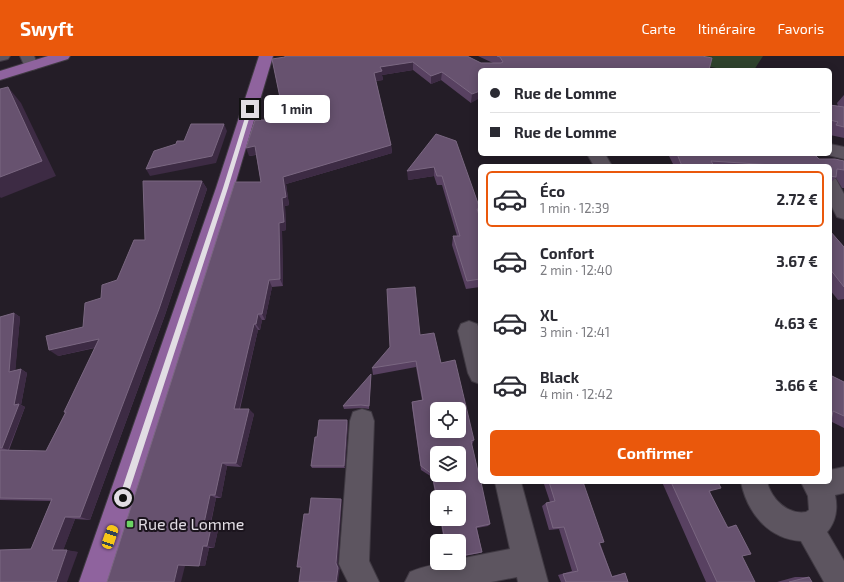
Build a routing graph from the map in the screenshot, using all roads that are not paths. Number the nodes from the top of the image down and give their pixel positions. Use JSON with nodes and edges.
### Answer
{"nodes":[{"id":1,"x":3,"y":56,"type":"edge"},
{"id":2,"x":63,"y":56,"type":"edge"},
{"id":3,"x":266,"y":56,"type":"edge"},
{"id":4,"x":0,"y":57,"type":"edge"},
{"id":5,"x":29,"y":61,"type":"edge"},
{"id":6,"x":0,"y":76,"type":"edge"},
{"id":7,"x":844,"y":153,"type":"edge"},
{"id":8,"x":832,"y":154,"type":"edge"},
{"id":9,"x":832,"y":188,"type":"edge"},
{"id":10,"x":844,"y":212,"type":"edge"},
{"id":11,"x":469,"y":331,"type":"dead end"},
{"id":12,"x":478,"y":365,"type":"edge"},
{"id":13,"x":362,"y":421,"type":"dead end"},
{"id":14,"x":844,"y":480,"type":"edge"},
{"id":15,"x":832,"y":482,"type":"edge"},
{"id":16,"x":508,"y":484,"type":"edge"},
{"id":17,"x":754,"y":484,"type":"edge"},
{"id":18,"x":816,"y":484,"type":"edge"},
{"id":19,"x":808,"y":527,"type":"junction"},
{"id":20,"x":530,"y":571,"type":"edge"},
{"id":21,"x":94,"y":582,"type":"edge"},
{"id":22,"x":364,"y":582,"type":"edge"},
{"id":23,"x":420,"y":582,"type":"edge"},
{"id":24,"x":840,"y":582,"type":"edge"}],
"edges":[{"from":1,"to":4,"type":"street"},
{"from":2,"to":5,"type":"main road"},
{"from":3,"to":21,"type":"main road"},
{"from":5,"to":6,"type":"main road"},
{"from":7,"to":8,"type":"street"},
{"from":9,"to":10,"type":"street"},
{"from":11,"to":12,"type":"street"},
{"from":13,"to":22,"type":"street"},
{"from":14,"to":15,"type":"street"},
{"from":16,"to":20,"type":"street"},
{"from":17,"to":19,"type":"street"},
{"from":18,"to":19,"type":"street"},
{"from":19,"to":24,"type":"street"},
{"from":20,"to":23,"type":"street"}]}
